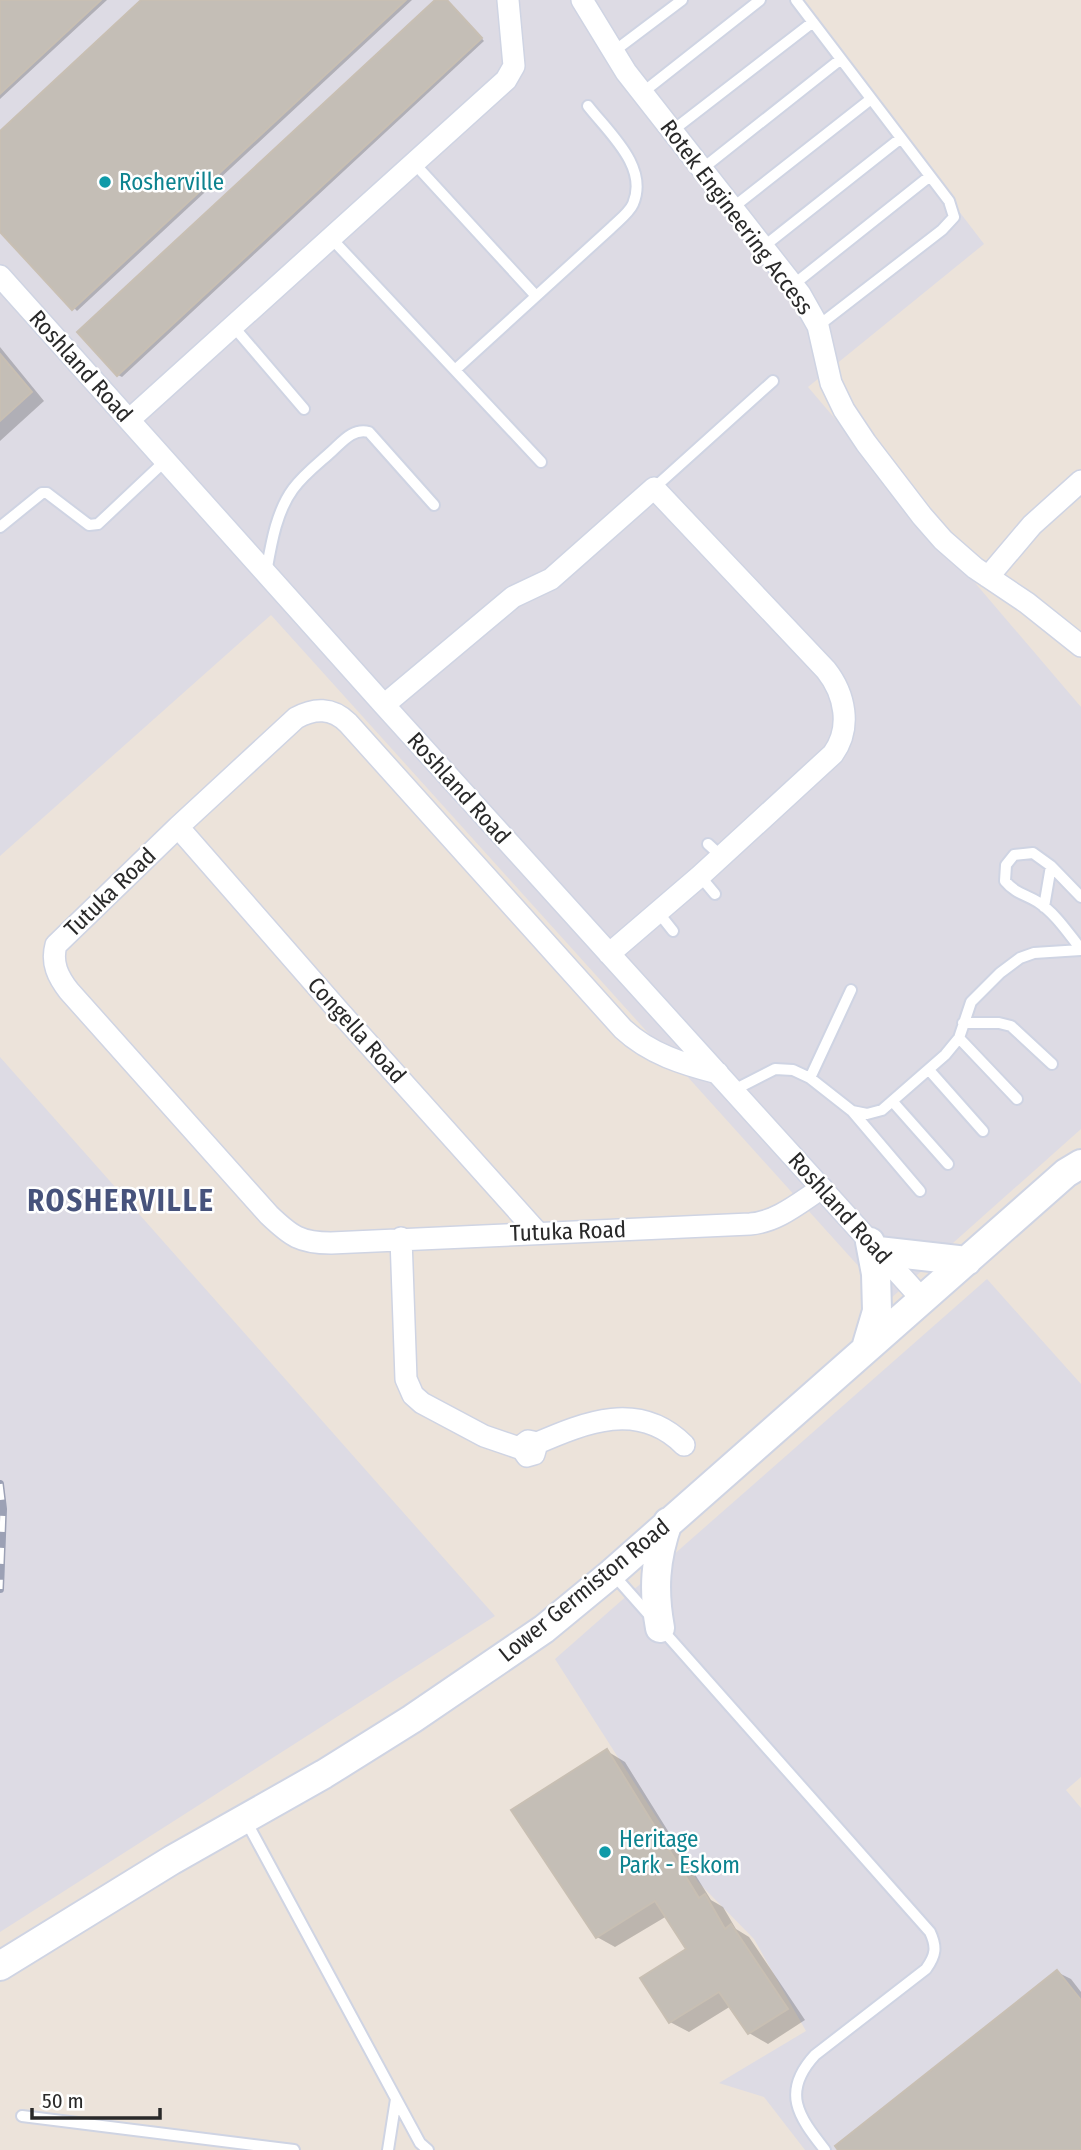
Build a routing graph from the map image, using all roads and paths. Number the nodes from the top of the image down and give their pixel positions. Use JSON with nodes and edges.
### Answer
{"nodes":[{"id":1,"x":508,"y":0,"type":"edge"},
{"id":2,"x":582,"y":0,"type":"edge"},
{"id":3,"x":682,"y":0,"type":"edge"},
{"id":4,"x":760,"y":0,"type":"edge"},
{"id":5,"x":796,"y":0,"type":"edge"},
{"id":6,"x":813,"y":22,"type":"junction"},
{"id":7,"x":613,"y":52,"type":"junction"},
{"id":8,"x":841,"y":59,"type":"junction"},
{"id":9,"x":642,"y":93,"type":"junction"},
{"id":10,"x":871,"y":99,"type":"junction"},
{"id":11,"x":588,"y":106,"type":"dead end"},
{"id":12,"x":672,"y":131,"type":"junction"},
{"id":13,"x":901,"y":138,"type":"junction"},
{"id":14,"x":413,"y":162,"type":"junction"},
{"id":15,"x":702,"y":169,"type":"junction"},
{"id":16,"x":930,"y":176,"type":"junction"},
{"id":17,"x":731,"y":209,"type":"junction"},
{"id":18,"x":331,"y":238,"type":"junction"},
{"id":19,"x":763,"y":247,"type":"junction"},
{"id":20,"x":0,"y":276,"type":"edge"},
{"id":21,"x":793,"y":285,"type":"junction"},
{"id":22,"x":536,"y":296,"type":"junction"},
{"id":23,"x":233,"y":326,"type":"junction"},
{"id":24,"x":818,"y":327,"type":"junction"},
{"id":25,"x":455,"y":370,"type":"junction"},
{"id":26,"x":773,"y":381,"type":"dead end"},
{"id":27,"x":304,"y":409,"type":"dead end"},
{"id":28,"x":129,"y":420,"type":"junction"},
{"id":29,"x":165,"y":461,"type":"junction"},
{"id":30,"x":541,"y":462,"type":"dead end"},
{"id":31,"x":1081,"y":481,"type":"edge"},
{"id":32,"x":654,"y":488,"type":"junction"},
{"id":33,"x":434,"y":505,"type":"dead end"},
{"id":34,"x":0,"y":527,"type":"edge"},
{"id":35,"x":266,"y":573,"type":"junction"},
{"id":36,"x":988,"y":577,"type":"junction"},
{"id":37,"x":1081,"y":646,"type":"edge"},
{"id":38,"x":384,"y":705,"type":"junction"},
{"id":39,"x":178,"y":827,"type":"junction"},
{"id":40,"x":1051,"y":866,"type":"junction"},
{"id":41,"x":699,"y":876,"type":"junction"},
{"id":42,"x":715,"y":894,"type":"dead end"},
{"id":43,"x":1081,"y":897,"type":"edge"},
{"id":44,"x":1044,"y":907,"type":"junction"},
{"id":45,"x":658,"y":912,"type":"junction"},
{"id":46,"x":673,"y":931,"type":"dead end"},
{"id":47,"x":1081,"y":950,"type":"edge"},
{"id":48,"x":609,"y":954,"type":"junction"},
{"id":49,"x":851,"y":990,"type":"dead end"},
{"id":50,"x":963,"y":1023,"type":"junction"},
{"id":51,"x":959,"y":1038,"type":"junction"},
{"id":52,"x":1052,"y":1064,"type":"dead end"},
{"id":53,"x":929,"y":1069,"type":"junction"},
{"id":54,"x":718,"y":1073,"type":"junction"},
{"id":55,"x":810,"y":1078,"type":"junction"},
{"id":56,"x":734,"y":1090,"type":"junction"},
{"id":57,"x":1017,"y":1099,"type":"dead end"},
{"id":58,"x":893,"y":1102,"type":"junction"},
{"id":59,"x":852,"y":1111,"type":"junction"},
{"id":60,"x":983,"y":1131,"type":"dead end"},
{"id":61,"x":948,"y":1164,"type":"dead end"},
{"id":62,"x":1081,"y":1164,"type":"edge"},
{"id":63,"x":822,"y":1188,"type":"junction"},
{"id":64,"x":920,"y":1191,"type":"dead end"},
{"id":65,"x":537,"y":1232,"type":"junction"},
{"id":66,"x":401,"y":1238,"type":"junction"},
{"id":67,"x":874,"y":1246,"type":"junction"},
{"id":68,"x":967,"y":1261,"type":"junction"},
{"id":69,"x":921,"y":1298,"type":"junction"},
{"id":70,"x":865,"y":1350,"type":"junction"},
{"id":71,"x":684,"y":1445,"type":"dead end"},
{"id":72,"x":668,"y":1522,"type":"junction"},
{"id":73,"x":612,"y":1573,"type":"junction"},
{"id":74,"x":660,"y":1628,"type":"junction"},
{"id":75,"x":244,"y":1819,"type":"junction"},
{"id":76,"x":0,"y":1966,"type":"edge"},
{"id":77,"x":396,"y":2099,"type":"junction"},
{"id":78,"x":22,"y":2116,"type":"dead end"},
{"id":79,"x":295,"y":2150,"type":"edge"},
{"id":80,"x":388,"y":2150,"type":"edge"},
{"id":81,"x":428,"y":2150,"type":"edge"},
{"id":82,"x":825,"y":2150,"type":"edge"}],
"edges":[{"from":1,"to":14,"type":"street"},
{"from":2,"to":7,"type":"street","name":"Rotek Engineering Access"},
{"from":3,"to":7,"type":"lane"},
{"from":4,"to":9,"type":"lane"},
{"from":5,"to":6,"type":"lane"},
{"from":6,"to":8,"type":"lane"},
{"from":6,"to":12,"type":"lane"},
{"from":7,"to":9,"type":"street","name":"Rotek Engineering Access"},
{"from":8,"to":10,"type":"lane"},
{"from":8,"to":15,"type":"lane"},
{"from":9,"to":12,"type":"street","name":"Rotek Engineering Access"},
{"from":10,"to":13,"type":"lane"},
{"from":10,"to":17,"type":"lane"},
{"from":11,"to":22,"type":"lane"},
{"from":12,"to":15,"type":"street","name":"Rotek Engineering Access"},
{"from":13,"to":16,"type":"lane"},
{"from":13,"to":19,"type":"lane"},
{"from":14,"to":18,"type":"street"},
{"from":14,"to":22,"type":"lane"},
{"from":15,"to":17,"type":"street","name":"Rotek Engineering Access"},
{"from":16,"to":21,"type":"lane"},
{"from":16,"to":24,"type":"lane"},
{"from":17,"to":19,"type":"street","name":"Rotek Engineering Access"},
{"from":18,"to":23,"type":"street"},
{"from":18,"to":25,"type":"lane"},
{"from":19,"to":21,"type":"street","name":"Rotek Engineering Access"},
{"from":20,"to":28,"type":"street","name":"Roshland Road"},
{"from":21,"to":24,"type":"street","name":"Rotek Engineering Access"},
{"from":22,"to":25,"type":"lane"},
{"from":23,"to":27,"type":"lane"},
{"from":23,"to":28,"type":"street"},
{"from":24,"to":36,"type":"street","name":"Rotek Engineering Access"},
{"from":25,"to":30,"type":"lane"},
{"from":26,"to":32,"type":"lane"},
{"from":28,"to":29,"type":"street","name":"Roshland Road"},
{"from":29,"to":34,"type":"lane"},
{"from":29,"to":35,"type":"street","name":"Roshland Road"},
{"from":31,"to":36,"type":"street"},
{"from":32,"to":38,"type":"street"},
{"from":32,"to":41,"type":"street"},
{"from":33,"to":35,"type":"lane"},
{"from":35,"to":38,"type":"street","name":"Roshland Road"},
{"from":36,"to":37,"type":"street","name":"Rotek Engineering Access"},
{"from":38,"to":48,"type":"street","name":"Roshland Road"},
{"from":39,"to":54,"type":"street","name":"Tutuka Road"},
{"from":39,"to":65,"type":"street","name":"Congella Road"},
{"from":39,"to":66,"type":"street","name":"Tutuka Road"},
{"from":40,"to":43,"type":"lane"},
{"from":40,"to":44,"type":"lane"},
{"from":40,"to":44,"type":"lane"},
{"from":41,"to":42,"type":"lane"},
{"from":41,"to":45,"type":"street"},
{"from":44,"to":47,"type":"lane"},
{"from":45,"to":46,"type":"lane"},
{"from":45,"to":48,"type":"street"},
{"from":47,"to":50,"type":"lane"},
{"from":48,"to":54,"type":"street","name":"Roshland Road"},
{"from":49,"to":55,"type":"lane"},
{"from":50,"to":51,"type":"lane"},
{"from":50,"to":52,"type":"lane"},
{"from":51,"to":53,"type":"lane"},
{"from":51,"to":57,"type":"lane"},
{"from":53,"to":58,"type":"lane"},
{"from":53,"to":60,"type":"lane"},
{"from":54,"to":56,"type":"street","name":"Roshland Road"},
{"from":55,"to":56,"type":"lane"},
{"from":55,"to":59,"type":"lane"},
{"from":56,"to":63,"type":"street","name":"Roshland Road"},
{"from":58,"to":59,"type":"lane"},
{"from":58,"to":61,"type":"lane"},
{"from":59,"to":64,"type":"lane"},
{"from":62,"to":68,"type":"street","name":"Lower Germiston Road"},
{"from":63,"to":65,"type":"street","name":"Tutuka Road"},
{"from":63,"to":67,"type":"street","name":"Roshland Road"},
{"from":65,"to":66,"type":"street","name":"Tutuka Road"},
{"from":66,"to":71,"type":"street"},
{"from":67,"to":68,"type":"street"},
{"from":67,"to":69,"type":"street","name":"Roshland Road"},
{"from":67,"to":70,"type":"street"},
{"from":68,"to":69,"type":"street","name":"Lower Germiston Road"},
{"from":69,"to":70,"type":"street","name":"Lower Germiston Road"},
{"from":70,"to":72,"type":"street","name":"Lower Germiston Road"},
{"from":72,"to":73,"type":"street","name":"Lower Germiston Road"},
{"from":72,"to":74,"type":"street"},
{"from":73,"to":74,"type":"lane"},
{"from":73,"to":75,"type":"street","name":"Lower Germiston Road"},
{"from":74,"to":82,"type":"lane"},
{"from":75,"to":76,"type":"street","name":"Lower Germiston Road"},
{"from":75,"to":77,"type":"lane"},
{"from":77,"to":80,"type":"lane"},
{"from":77,"to":81,"type":"lane"},
{"from":78,"to":79,"type":"lane"}]}
